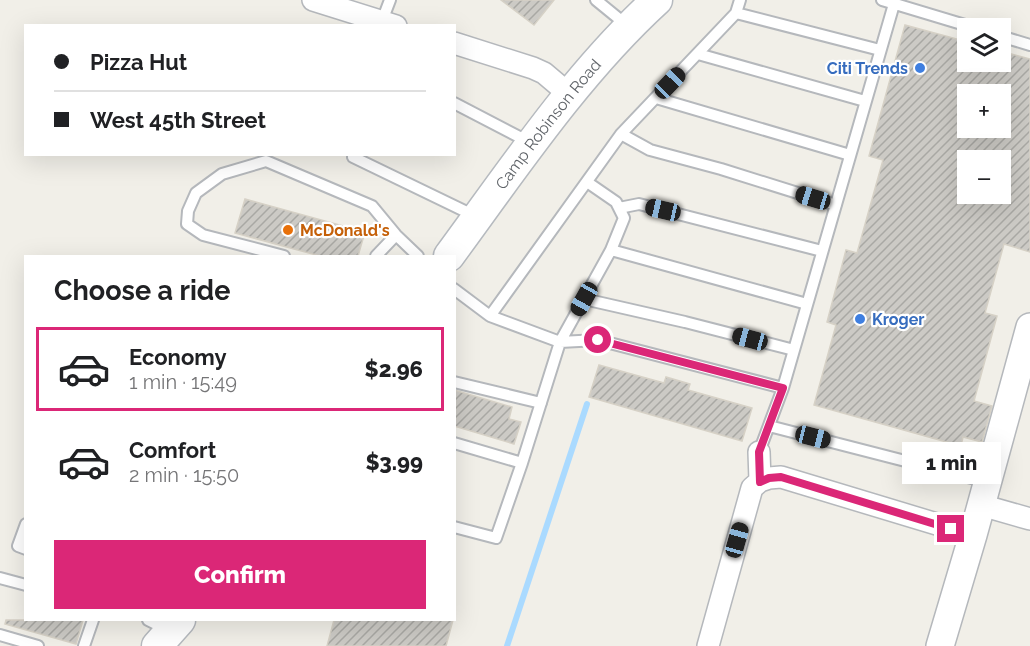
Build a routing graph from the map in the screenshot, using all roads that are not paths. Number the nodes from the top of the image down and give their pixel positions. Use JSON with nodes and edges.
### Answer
{"nodes":[{"id":1,"x":313,"y":0,"type":"edge"},
{"id":2,"x":390,"y":0,"type":"edge"},
{"id":3,"x":596,"y":0,"type":"edge"},
{"id":4,"x":657,"y":0,"type":"edge"},
{"id":5,"x":740,"y":0,"type":"edge"},
{"id":6,"x":882,"y":0,"type":"edge"},
{"id":7,"x":894,"y":4,"type":"junction"},
{"id":8,"x":736,"y":13,"type":"junction"},
{"id":9,"x":382,"y":23,"type":"edge"},
{"id":10,"x":957,"y":23,"type":"edge"},
{"id":11,"x":629,"y":27,"type":"junction"},
{"id":12,"x":1011,"y":39,"type":"edge"},
{"id":13,"x":456,"y":44,"type":"edge"},
{"id":14,"x":1030,"y":45,"type":"edge"},
{"id":15,"x":880,"y":50,"type":"junction"},
{"id":16,"x":698,"y":54,"type":"junction"},
{"id":17,"x":570,"y":95,"type":"junction"},
{"id":18,"x":656,"y":98,"type":"junction"},
{"id":19,"x":866,"y":102,"type":"junction"},
{"id":20,"x":456,"y":104,"type":"edge"},
{"id":21,"x":621,"y":134,"type":"junction"},
{"id":22,"x":532,"y":144,"type":"junction"},
{"id":23,"x":850,"y":155,"type":"junction"},
{"id":24,"x":353,"y":157,"type":"dead end"},
{"id":25,"x":267,"y":158,"type":"edge"},
{"id":26,"x":586,"y":182,"type":"junction"},
{"id":27,"x":836,"y":205,"type":"junction"},
{"id":28,"x":619,"y":208,"type":"junction"},
{"id":29,"x":478,"y":217,"type":"junction"},
{"id":30,"x":396,"y":235,"type":"junction"},
{"id":31,"x":611,"y":250,"type":"junction"},
{"id":32,"x":822,"y":251,"type":"junction"},
{"id":33,"x":280,"y":255,"type":"edge"},
{"id":34,"x":377,"y":255,"type":"edge"},
{"id":35,"x":417,"y":255,"type":"edge"},
{"id":36,"x":450,"y":255,"type":"edge"},
{"id":37,"x":456,"y":290,"type":"edge"},
{"id":38,"x":584,"y":299,"type":"junction"},
{"id":39,"x":807,"y":304,"type":"junction"},
{"id":40,"x":490,"y":316,"type":"junction"},
{"id":41,"x":1030,"y":327,"type":"edge"},
{"id":42,"x":560,"y":342,"type":"junction"},
{"id":43,"x":794,"y":350,"type":"junction"},
{"id":44,"x":1025,"y":366,"type":"edge"},
{"id":45,"x":456,"y":382,"type":"edge"},
{"id":46,"x":783,"y":388,"type":"junction"},
{"id":47,"x":541,"y":403,"type":"junction"},
{"id":48,"x":769,"y":426,"type":"junction"},
{"id":49,"x":456,"y":444,"type":"edge"},
{"id":50,"x":759,"y":452,"type":"joint"},
{"id":51,"x":522,"y":463,"type":"junction"},
{"id":52,"x":760,"y":482,"type":"junction"},
{"id":53,"x":984,"y":493,"type":"junction"},
{"id":54,"x":1030,"y":519,"type":"edge"},
{"id":55,"x":456,"y":528,"type":"edge"},
{"id":56,"x":24,"y":530,"type":"edge"},
{"id":57,"x":973,"y":535,"type":"junction"},
{"id":58,"x":24,"y":548,"type":"edge"},
{"id":59,"x":0,"y":579,"type":"edge"},
{"id":60,"x":24,"y":585,"type":"edge"},
{"id":61,"x":93,"y":621,"type":"edge"},
{"id":62,"x":0,"y":634,"type":"edge"},
{"id":63,"x":38,"y":646,"type":"edge"},
{"id":64,"x":84,"y":646,"type":"edge"},
{"id":65,"x":708,"y":646,"type":"edge"},
{"id":66,"x":940,"y":646,"type":"edge"}],
"edges":[{"from":1,"to":9,"type":"street"},
{"from":2,"to":9,"type":"lane"},
{"from":3,"to":11,"type":"lane"},
{"from":4,"to":11,"type":"main road","name":"Camp Robinson Road"},
{"from":5,"to":8,"type":"lane"},
{"from":6,"to":7,"type":"lane"},
{"from":7,"to":10,"type":"lane"},
{"from":7,"to":15,"type":"lane"},
{"from":8,"to":15,"type":"lane"},
{"from":8,"to":16,"type":"lane"},
{"from":11,"to":17,"type":"main road","name":"Camp Robinson Road"},
{"from":12,"to":14,"type":"lane"},
{"from":13,"to":17,"type":"street"},
{"from":15,"to":19,"type":"lane"},
{"from":16,"to":18,"type":"lane"},
{"from":16,"to":19,"type":"lane"},
{"from":17,"to":22,"type":"main road","name":"Camp Robinson Road"},
{"from":18,"to":21,"type":"lane"},
{"from":18,"to":23,"type":"lane"},
{"from":19,"to":23,"type":"lane"},
{"from":20,"to":22,"type":"lane"},
{"from":21,"to":26,"type":"lane"},
{"from":21,"to":27,"type":"lane"},
{"from":22,"to":29,"type":"main road","name":"Camp Robinson Road"},
{"from":23,"to":27,"type":"lane"},
{"from":24,"to":29,"type":"lane"},
{"from":25,"to":30,"type":"lane"},
{"from":25,"to":33,"type":"lane"},
{"from":26,"to":28,"type":"lane"},
{"from":26,"to":40,"type":"lane"},
{"from":27,"to":32,"type":"lane"},
{"from":28,"to":31,"type":"lane"},
{"from":28,"to":32,"type":"lane"},
{"from":29,"to":36,"type":"main road","name":"Camp Robinson Road"},
{"from":30,"to":34,"type":"lane"},
{"from":30,"to":35,"type":"lane"},
{"from":31,"to":38,"type":"lane"},
{"from":31,"to":39,"type":"lane"},
{"from":32,"to":39,"type":"lane"},
{"from":37,"to":40,"type":"lane"},
{"from":38,"to":42,"type":"lane"},
{"from":38,"to":43,"type":"lane"},
{"from":39,"to":43,"type":"lane"},
{"from":40,"to":42,"type":"lane"},
{"from":41,"to":44,"type":"street"},
{"from":42,"to":46,"type":"lane"},
{"from":42,"to":47,"type":"lane"},
{"from":43,"to":46,"type":"lane"},
{"from":44,"to":53,"type":"street"},
{"from":45,"to":47,"type":"lane"},
{"from":46,"to":48,"type":"lane"},
{"from":47,"to":51,"type":"lane"},
{"from":48,"to":50,"type":"lane"},
{"from":48,"to":53,"type":"lane"},
{"from":49,"to":51,"type":"lane"},
{"from":50,"to":52,"type":"street"},
{"from":51,"to":55,"type":"lane"},
{"from":52,"to":57,"type":"street"},
{"from":52,"to":65,"type":"street"},
{"from":53,"to":54,"type":"street"},
{"from":53,"to":57,"type":"street"},
{"from":56,"to":58,"type":"lane"},
{"from":57,"to":66,"type":"street"},
{"from":59,"to":60,"type":"lane"},
{"from":61,"to":64,"type":"lane"},
{"from":62,"to":63,"type":"lane"}]}
